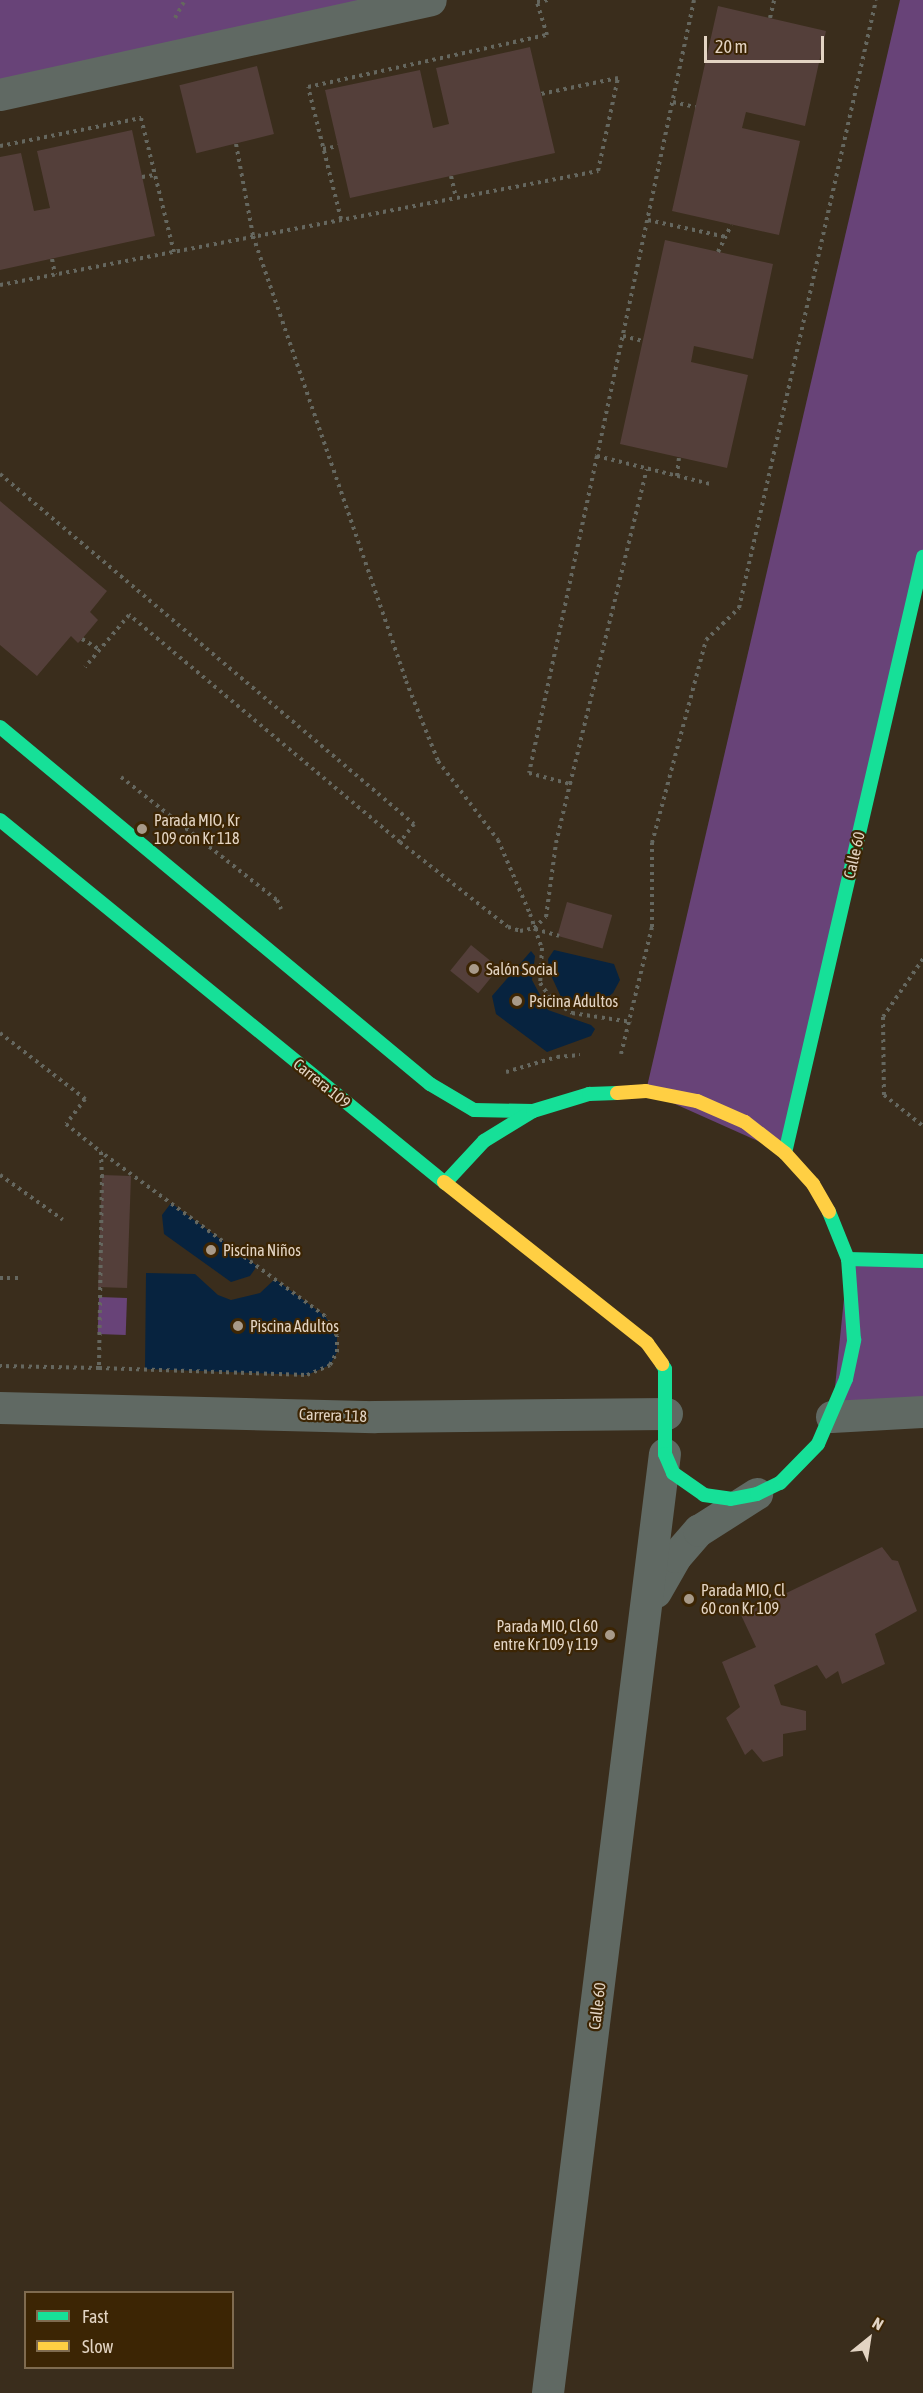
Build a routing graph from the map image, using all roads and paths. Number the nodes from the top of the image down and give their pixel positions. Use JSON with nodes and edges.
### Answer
{"nodes":[{"id":1,"x":431,"y":0,"type":"edge"},
{"id":2,"x":548,"y":0,"type":"edge"},
{"id":3,"x":694,"y":0,"type":"edge"},
{"id":4,"x":774,"y":0,"type":"edge"},
{"id":5,"x":876,"y":0,"type":"edge"},
{"id":6,"x":770,"y":18,"type":"dead end"},
{"id":7,"x":541,"y":94,"type":"dead end"},
{"id":8,"x":0,"y":95,"type":"edge"},
{"id":9,"x":673,"y":102,"type":"junction"},
{"id":10,"x":695,"y":107,"type":"dead end"},
{"id":11,"x":236,"y":144,"type":"dead end"},
{"id":12,"x":0,"y":146,"type":"edge"},
{"id":13,"x":338,"y":146,"type":"dead end"},
{"id":14,"x":323,"y":149,"type":"junction"},
{"id":15,"x":154,"y":175,"type":"junction"},
{"id":16,"x":451,"y":176,"type":"dead end"},
{"id":17,"x":142,"y":177,"type":"dead end"},
{"id":18,"x":456,"y":197,"type":"junction"},
{"id":19,"x":341,"y":219,"type":"junction"},
{"id":20,"x":648,"y":220,"type":"junction"},
{"id":21,"x":731,"y":225,"type":"dead end"},
{"id":22,"x":253,"y":236,"type":"junction"},
{"id":23,"x":726,"y":237,"type":"junction"},
{"id":24,"x":174,"y":252,"type":"junction"},
{"id":25,"x":718,"y":252,"type":"dead end"},
{"id":26,"x":52,"y":259,"type":"dead end"},
{"id":27,"x":55,"y":275,"type":"junction"},
{"id":28,"x":0,"y":285,"type":"edge"},
{"id":29,"x":623,"y":336,"type":"junction"},
{"id":30,"x":643,"y":341,"type":"dead end"},
{"id":31,"x":597,"y":456,"type":"junction"},
{"id":32,"x":679,"y":458,"type":"dead end"},
{"id":33,"x":647,"y":469,"type":"junction"},
{"id":34,"x":0,"y":474,"type":"edge"},
{"id":35,"x":677,"y":476,"type":"junction"},
{"id":36,"x":710,"y":484,"type":"dead end"},
{"id":37,"x":923,"y":557,"type":"edge"},
{"id":38,"x":82,"y":639,"type":"dead end"},
{"id":39,"x":100,"y":650,"type":"junction"},
{"id":40,"x":85,"y":667,"type":"dead end"},
{"id":41,"x":0,"y":727,"type":"edge"},
{"id":42,"x":116,"y":775,"type":"dead end"},
{"id":43,"x":570,"y":784,"type":"junction"},
{"id":44,"x":0,"y":820,"type":"edge"},
{"id":45,"x":400,"y":842,"type":"junction"},
{"id":46,"x":286,"y":919,"type":"dead end"},
{"id":47,"x":534,"y":928,"type":"junction"},
{"id":48,"x":559,"y":936,"type":"dead end"},
{"id":49,"x":923,"y":959,"type":"edge"},
{"id":50,"x":631,"y":1022,"type":"junction"},
{"id":51,"x":0,"y":1033,"type":"edge"},
{"id":52,"x":590,"y":1054,"type":"dead end"},
{"id":53,"x":612,"y":1054,"type":"dead end"},
{"id":54,"x":503,"y":1073,"type":"dead end"},
{"id":55,"x":533,"y":1111,"type":"junction"},
{"id":56,"x":923,"y":1126,"type":"edge"},
{"id":57,"x":101,"y":1152,"type":"junction"},
{"id":58,"x":785,"y":1153,"type":"junction"},
{"id":59,"x":0,"y":1174,"type":"edge"},
{"id":60,"x":445,"y":1184,"type":"junction"},
{"id":61,"x":63,"y":1220,"type":"dead end"},
{"id":62,"x":848,"y":1260,"type":"junction"},
{"id":63,"x":923,"y":1261,"type":"edge"},
{"id":64,"x":0,"y":1278,"type":"edge"},
{"id":65,"x":22,"y":1278,"type":"dead end"},
{"id":66,"x":0,"y":1366,"type":"edge"},
{"id":67,"x":99,"y":1368,"type":"junction"},
{"id":68,"x":0,"y":1408,"type":"edge"},
{"id":69,"x":923,"y":1412,"type":"edge"},
{"id":70,"x":667,"y":1414,"type":"junction"},
{"id":71,"x":832,"y":1417,"type":"junction"},
{"id":72,"x":665,"y":1454,"type":"junction"},
{"id":73,"x":758,"y":1494,"type":"junction"},
{"id":74,"x":646,"y":1618,"type":"junction"},
{"id":75,"x":548,"y":2393,"type":"edge"}],
"edges":[{"from":1,"to":8,"type":"street"},
{"from":2,"to":14,"type":"path"},
{"from":3,"to":9,"type":"path"},
{"from":4,"to":6,"type":"path"},
{"from":5,"to":50,"type":"path"},
{"from":7,"to":18,"type":"path"},
{"from":9,"to":10,"type":"path"},
{"from":9,"to":20,"type":"path"},
{"from":11,"to":22,"type":"path"},
{"from":12,"to":15,"type":"path"},
{"from":13,"to":14,"type":"path"},
{"from":14,"to":19,"type":"path"},
{"from":15,"to":17,"type":"path"},
{"from":15,"to":24,"type":"path"},
{"from":16,"to":18,"type":"path"},
{"from":18,"to":19,"type":"path"},
{"from":19,"to":22,"type":"path"},
{"from":20,"to":23,"type":"path"},
{"from":20,"to":29,"type":"path"},
{"from":21,"to":23,"type":"path"},
{"from":22,"to":24,"type":"path"},
{"from":22,"to":47,"type":"path"},
{"from":23,"to":25,"type":"path"},
{"from":24,"to":27,"type":"path"},
{"from":26,"to":27,"type":"path"},
{"from":27,"to":28,"type":"path"},
{"from":29,"to":30,"type":"path"},
{"from":29,"to":31,"type":"path"},
{"from":31,"to":33,"type":"path"},
{"from":31,"to":43,"type":"path"},
{"from":32,"to":35,"type":"path"},
{"from":33,"to":35,"type":"path"},
{"from":33,"to":43,"type":"path"},
{"from":34,"to":45,"type":"path"},
{"from":35,"to":36,"type":"path"},
{"from":37,"to":58,"type":"street","name":"Calle 60"},
{"from":38,"to":39,"type":"path"},
{"from":39,"to":40,"type":"path"},
{"from":39,"to":45,"type":"path"},
{"from":41,"to":55,"type":"street"},
{"from":42,"to":46,"type":"path"},
{"from":43,"to":47,"type":"path"},
{"from":44,"to":60,"type":"street","name":"Carrera 109"},
{"from":45,"to":47,"type":"path"},
{"from":47,"to":48,"type":"path"},
{"from":47,"to":50,"type":"path"},
{"from":49,"to":56,"type":"path"},
{"from":50,"to":53,"type":"path"},
{"from":51,"to":57,"type":"path"},
{"from":52,"to":54,"type":"path"},
{"from":55,"to":58,"type":"street"},
{"from":55,"to":60,"type":"street"},
{"from":57,"to":67,"type":"path"},
{"from":57,"to":67,"type":"path"},
{"from":58,"to":62,"type":"street"},
{"from":59,"to":61,"type":"path"},
{"from":60,"to":70,"type":"street","name":"Carrera 109"},
{"from":62,"to":63,"type":"street"},
{"from":62,"to":71,"type":"street"},
{"from":64,"to":65,"type":"path"},
{"from":66,"to":67,"type":"path"},
{"from":68,"to":70,"type":"street","name":"Carrera 118"},
{"from":69,"to":71,"type":"street"},
{"from":70,"to":72,"type":"street","name":"Carrera 109"},
{"from":71,"to":73,"type":"street"},
{"from":72,"to":73,"type":"street"},
{"from":72,"to":74,"type":"street"},
{"from":73,"to":74,"type":"street"},
{"from":74,"to":75,"type":"street","name":"Calle 60"}]}
